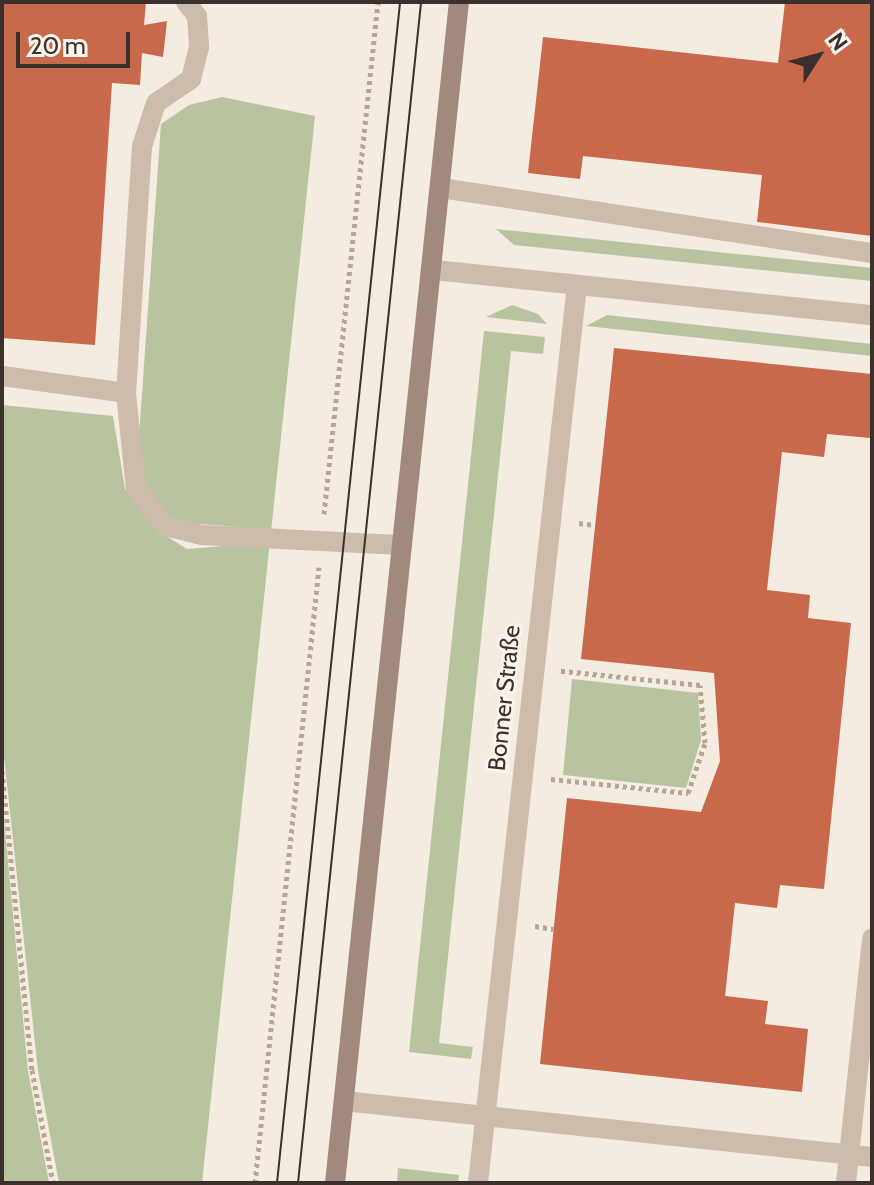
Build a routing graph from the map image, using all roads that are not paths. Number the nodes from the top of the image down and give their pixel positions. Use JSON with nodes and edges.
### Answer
{"nodes":[{"id":1,"x":186,"y":2,"type":"edge"},
{"id":2,"x":459,"y":2,"type":"edge"},
{"id":3,"x":441,"y":188,"type":"junction"},
{"id":4,"x":872,"y":253,"type":"edge"},
{"id":5,"x":434,"y":270,"type":"junction"},
{"id":6,"x":577,"y":285,"type":"junction"},
{"id":7,"x":872,"y":315,"type":"edge"},
{"id":8,"x":2,"y":376,"type":"edge"},
{"id":9,"x":126,"y":393,"type":"junction"},
{"id":10,"x":402,"y":545,"type":"junction"},
{"id":11,"x":872,"y":938,"type":"edge"},
{"id":12,"x":344,"y":1101,"type":"junction"},
{"id":13,"x":485,"y":1116,"type":"junction"},
{"id":14,"x":850,"y":1155,"type":"junction"},
{"id":15,"x":872,"y":1157,"type":"edge"},
{"id":16,"x":335,"y":1183,"type":"edge"},
{"id":17,"x":478,"y":1183,"type":"edge"},
{"id":18,"x":846,"y":1183,"type":"edge"}],
"edges":[{"from":1,"to":9,"type":"lane"},
{"from":2,"to":3,"type":"main road"},
{"from":3,"to":4,"type":"lane"},
{"from":3,"to":5,"type":"main road"},
{"from":5,"to":6,"type":"lane"},
{"from":5,"to":10,"type":"main road"},
{"from":6,"to":7,"type":"lane"},
{"from":6,"to":13,"type":"lane","name":"Bonner Straße"},
{"from":8,"to":9,"type":"lane"},
{"from":9,"to":10,"type":"lane"},
{"from":10,"to":12,"type":"main road"},
{"from":11,"to":14,"type":"lane"},
{"from":12,"to":13,"type":"lane"},
{"from":12,"to":16,"type":"main road"},
{"from":13,"to":14,"type":"lane"},
{"from":13,"to":17,"type":"lane","name":"Bonner Straße"},
{"from":14,"to":15,"type":"lane"},
{"from":14,"to":18,"type":"lane"}]}
